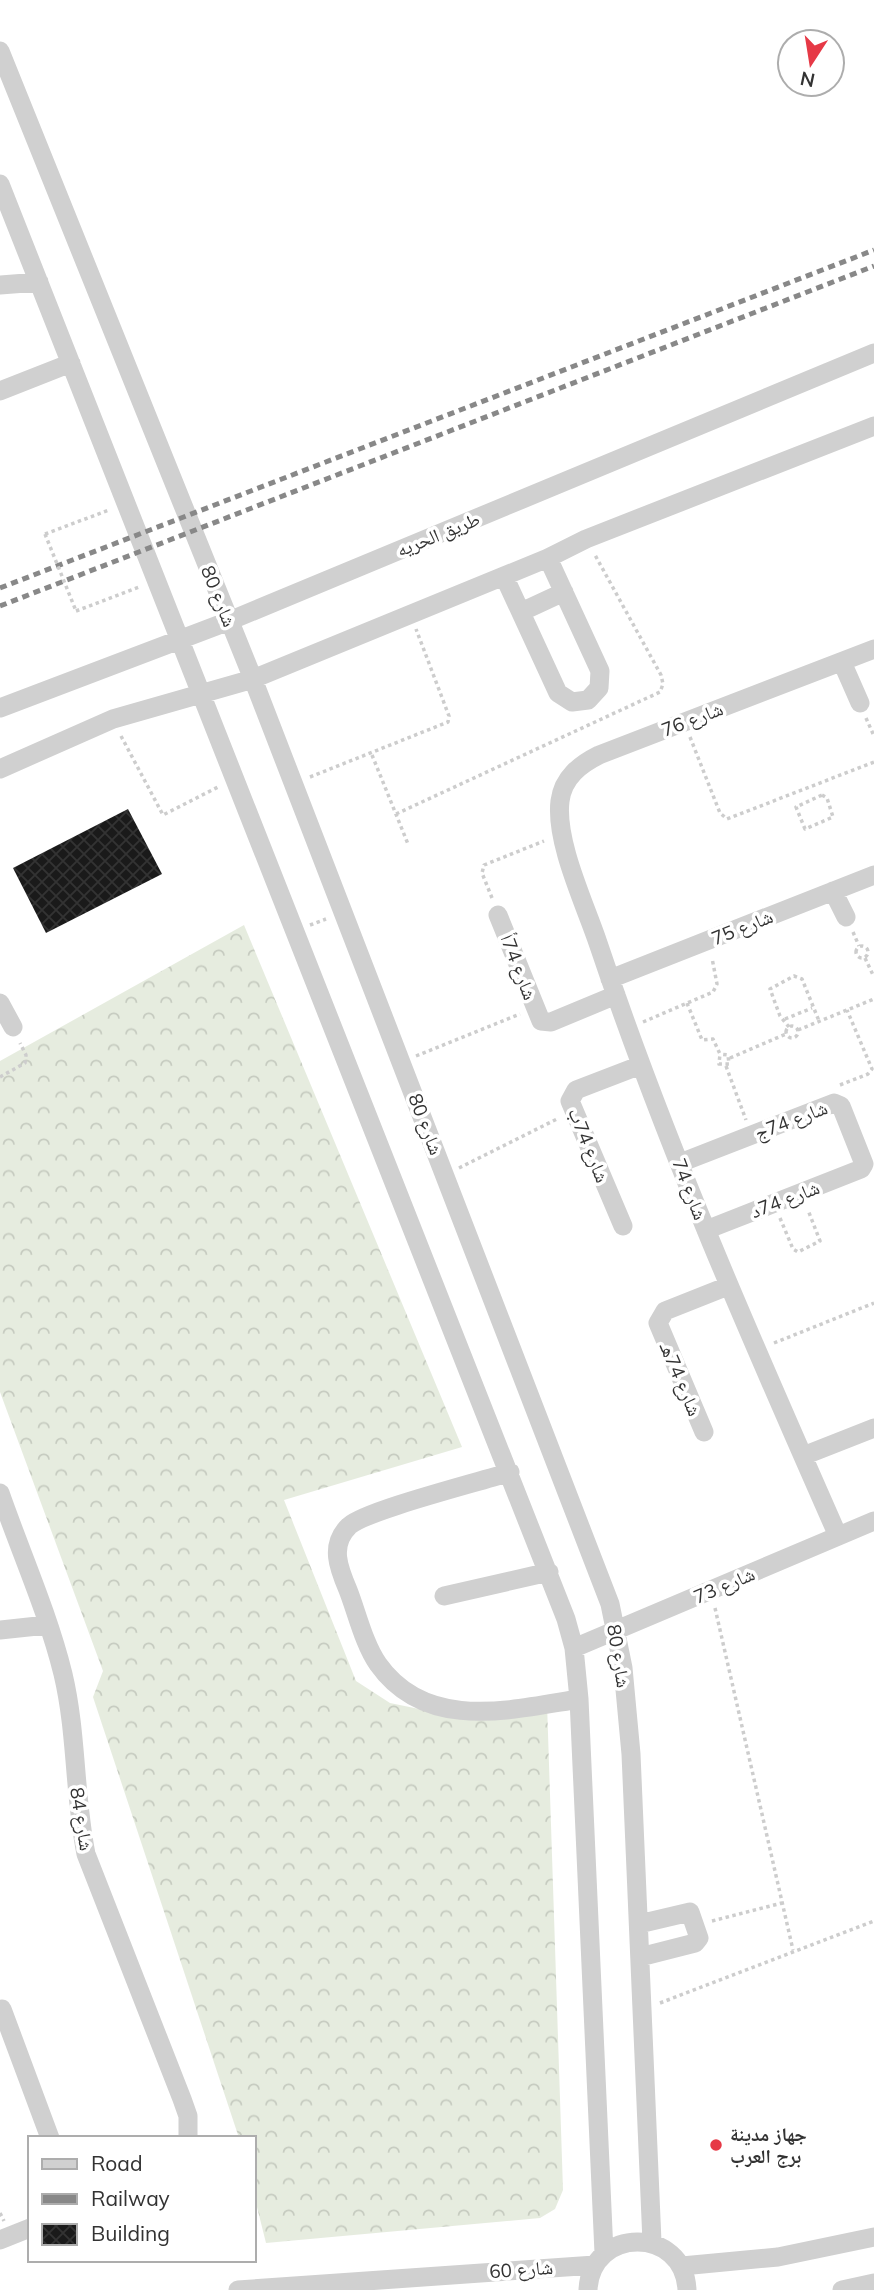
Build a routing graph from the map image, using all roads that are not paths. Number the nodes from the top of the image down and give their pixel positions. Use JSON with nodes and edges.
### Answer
{"nodes":[{"id":1,"x":0,"y":51,"type":"edge"},
{"id":2,"x":0,"y":184,"type":"edge"},
{"id":3,"x":39,"y":282,"type":"junction"},
{"id":4,"x":0,"y":285,"type":"edge"},
{"id":5,"x":874,"y":353,"type":"edge"},
{"id":6,"x":71,"y":363,"type":"junction"},
{"id":7,"x":0,"y":391,"type":"edge"},
{"id":8,"x":874,"y":426,"type":"edge"},
{"id":9,"x":548,"y":558,"type":"junction"},
{"id":10,"x":504,"y":576,"type":"junction"},
{"id":11,"x":564,"y":592,"type":"junction"},
{"id":12,"x":521,"y":612,"type":"junction"},
{"id":13,"x":229,"y":621,"type":"junction"},
{"id":14,"x":181,"y":639,"type":"junction"},
{"id":15,"x":874,"y":649,"type":"edge"},
{"id":16,"x":842,"y":662,"type":"junction"},
{"id":17,"x":253,"y":679,"type":"junction"},
{"id":18,"x":204,"y":695,"type":"junction"},
{"id":19,"x":860,"y":703,"type":"dead end"},
{"id":20,"x":0,"y":708,"type":"edge"},
{"id":21,"x":0,"y":769,"type":"edge"},
{"id":22,"x":563,"y":834,"type":"joint"},
{"id":23,"x":874,"y":875,"type":"edge"},
{"id":24,"x":833,"y":891,"type":"junction"},
{"id":25,"x":498,"y":915,"type":"road end"},
{"id":26,"x":846,"y":917,"type":"dead end"},
{"id":27,"x":613,"y":987,"type":"junction"},
{"id":28,"x":0,"y":1003,"type":"edge"},
{"id":29,"x":13,"y":1027,"type":"road end"},
{"id":30,"x":641,"y":1065,"type":"junction"},
{"id":31,"x":680,"y":1163,"type":"junction"},
{"id":32,"x":863,"y":1168,"type":"joint"},
{"id":33,"x":623,"y":1226,"type":"dead end"},
{"id":34,"x":706,"y":1230,"type":"junction"},
{"id":35,"x":727,"y":1286,"type":"junction"},
{"id":36,"x":874,"y":1427,"type":"edge"},
{"id":37,"x":704,"y":1432,"type":"dead end"},
{"id":38,"x":803,"y":1456,"type":"junction"},
{"id":39,"x":510,"y":1472,"type":"junction"},
{"id":40,"x":0,"y":1493,"type":"edge"},
{"id":41,"x":874,"y":1521,"type":"edge"},
{"id":42,"x":838,"y":1536,"type":"junction"},
{"id":43,"x":549,"y":1572,"type":"junction"},
{"id":44,"x":444,"y":1596,"type":"dead end"},
{"id":45,"x":47,"y":1625,"type":"junction"},
{"id":46,"x":0,"y":1630,"type":"edge"},
{"id":47,"x":616,"y":1630,"type":"junction"},
{"id":48,"x":574,"y":1648,"type":"junction"},
{"id":49,"x":579,"y":1699,"type":"junction"},
{"id":50,"x":639,"y":1924,"type":"junction"},
{"id":51,"x":640,"y":1956,"type":"junction"},
{"id":52,"x":2,"y":2009,"type":"dead end"},
{"id":53,"x":49,"y":2136,"type":"edge"},
{"id":54,"x":188,"y":2136,"type":"edge"},
{"id":55,"x":28,"y":2229,"type":"edge"},
{"id":56,"x":874,"y":2237,"type":"edge"},
{"id":57,"x":0,"y":2240,"type":"edge"},
{"id":58,"x":652,"y":2242,"type":"junction"},
{"id":59,"x":599,"y":2259,"type":"junction"},
{"id":60,"x":682,"y":2266,"type":"junction"},
{"id":61,"x":874,"y":2283,"type":"edge"},
{"id":62,"x":238,"y":2290,"type":"edge"},
{"id":63,"x":588,"y":2290,"type":"edge"},
{"id":64,"x":687,"y":2290,"type":"edge"},
{"id":65,"x":842,"y":2290,"type":"edge"}],
"edges":[{"from":1,"to":13,"type":"street","name":"شارع 80"},
{"from":2,"to":3,"type":"street"},
{"from":3,"to":4,"type":"street"},
{"from":3,"to":6,"type":"street"},
{"from":5,"to":13,"type":"street","name":"طريق الحريه"},
{"from":6,"to":7,"type":"street"},
{"from":6,"to":14,"type":"street"},
{"from":8,"to":9,"type":"street"},
{"from":9,"to":10,"type":"street"},
{"from":9,"to":11,"type":"street"},
{"from":10,"to":12,"type":"street"},
{"from":10,"to":17,"type":"street"},
{"from":11,"to":12,"type":"street"},
{"from":11,"to":12,"type":"street"},
{"from":13,"to":14,"type":"street","name":"طريق الحريه"},
{"from":13,"to":17,"type":"street","name":"شارع 80"},
{"from":14,"to":18,"type":"street"},
{"from":14,"to":20,"type":"street","name":"طريق الحريه"},
{"from":15,"to":16,"type":"street","name":"شارع 76"},
{"from":16,"to":19,"type":"street"},
{"from":16,"to":22,"type":"street","name":"شارع 76"},
{"from":17,"to":18,"type":"street"},
{"from":17,"to":47,"type":"street","name":"شارع 80"},
{"from":18,"to":21,"type":"street"},
{"from":18,"to":39,"type":"street"},
{"from":22,"to":27,"type":"street","name":"شارع 74"},
{"from":23,"to":24,"type":"street","name":"شارع 75"},
{"from":24,"to":26,"type":"street"},
{"from":24,"to":27,"type":"street","name":"شارع 75"},
{"from":25,"to":27,"type":"street","name":"شارع 74أ"},
{"from":27,"to":30,"type":"street","name":"شارع 74"},
{"from":28,"to":29,"type":"street"},
{"from":30,"to":31,"type":"street","name":"شارع 74"},
{"from":30,"to":33,"type":"street","name":"شارع 74ب"},
{"from":31,"to":32,"type":"street","name":"شارع 74ج"},
{"from":31,"to":34,"type":"street","name":"شارع 74"},
{"from":32,"to":34,"type":"street","name":"شارع 74د"},
{"from":34,"to":35,"type":"street","name":"شارع 74"},
{"from":35,"to":37,"type":"street","name":"شارع 74هـ"},
{"from":35,"to":38,"type":"street","name":"شارع 74"},
{"from":36,"to":38,"type":"street"},
{"from":38,"to":42,"type":"street","name":"شارع 74"},
{"from":39,"to":43,"type":"street"},
{"from":39,"to":49,"type":"street"},
{"from":40,"to":45,"type":"street","name":"شارع 84"},
{"from":41,"to":42,"type":"street","name":"شارع 73"},
{"from":42,"to":47,"type":"street","name":"شارع 73"},
{"from":43,"to":44,"type":"street"},
{"from":43,"to":48,"type":"street"},
{"from":45,"to":46,"type":"street"},
{"from":45,"to":54,"type":"street","name":"شارع 84"},
{"from":47,"to":48,"type":"street","name":"شارع 73"},
{"from":47,"to":50,"type":"street","name":"شارع 80"},
{"from":48,"to":49,"type":"street"},
{"from":49,"to":59,"type":"street"},
{"from":50,"to":51,"type":"street","name":"شارع 80"},
{"from":50,"to":51,"type":"street"},
{"from":51,"to":58,"type":"street","name":"شارع 80"},
{"from":52,"to":53,"type":"street"},
{"from":55,"to":57,"type":"street"},
{"from":56,"to":60,"type":"street"},
{"from":58,"to":59,"type":"street","name":"شارع 60"},
{"from":58,"to":60,"type":"street"},
{"from":59,"to":62,"type":"street","name":"شارع 60"},
{"from":59,"to":63,"type":"street"},
{"from":60,"to":64,"type":"street"},
{"from":61,"to":65,"type":"street"}]}
